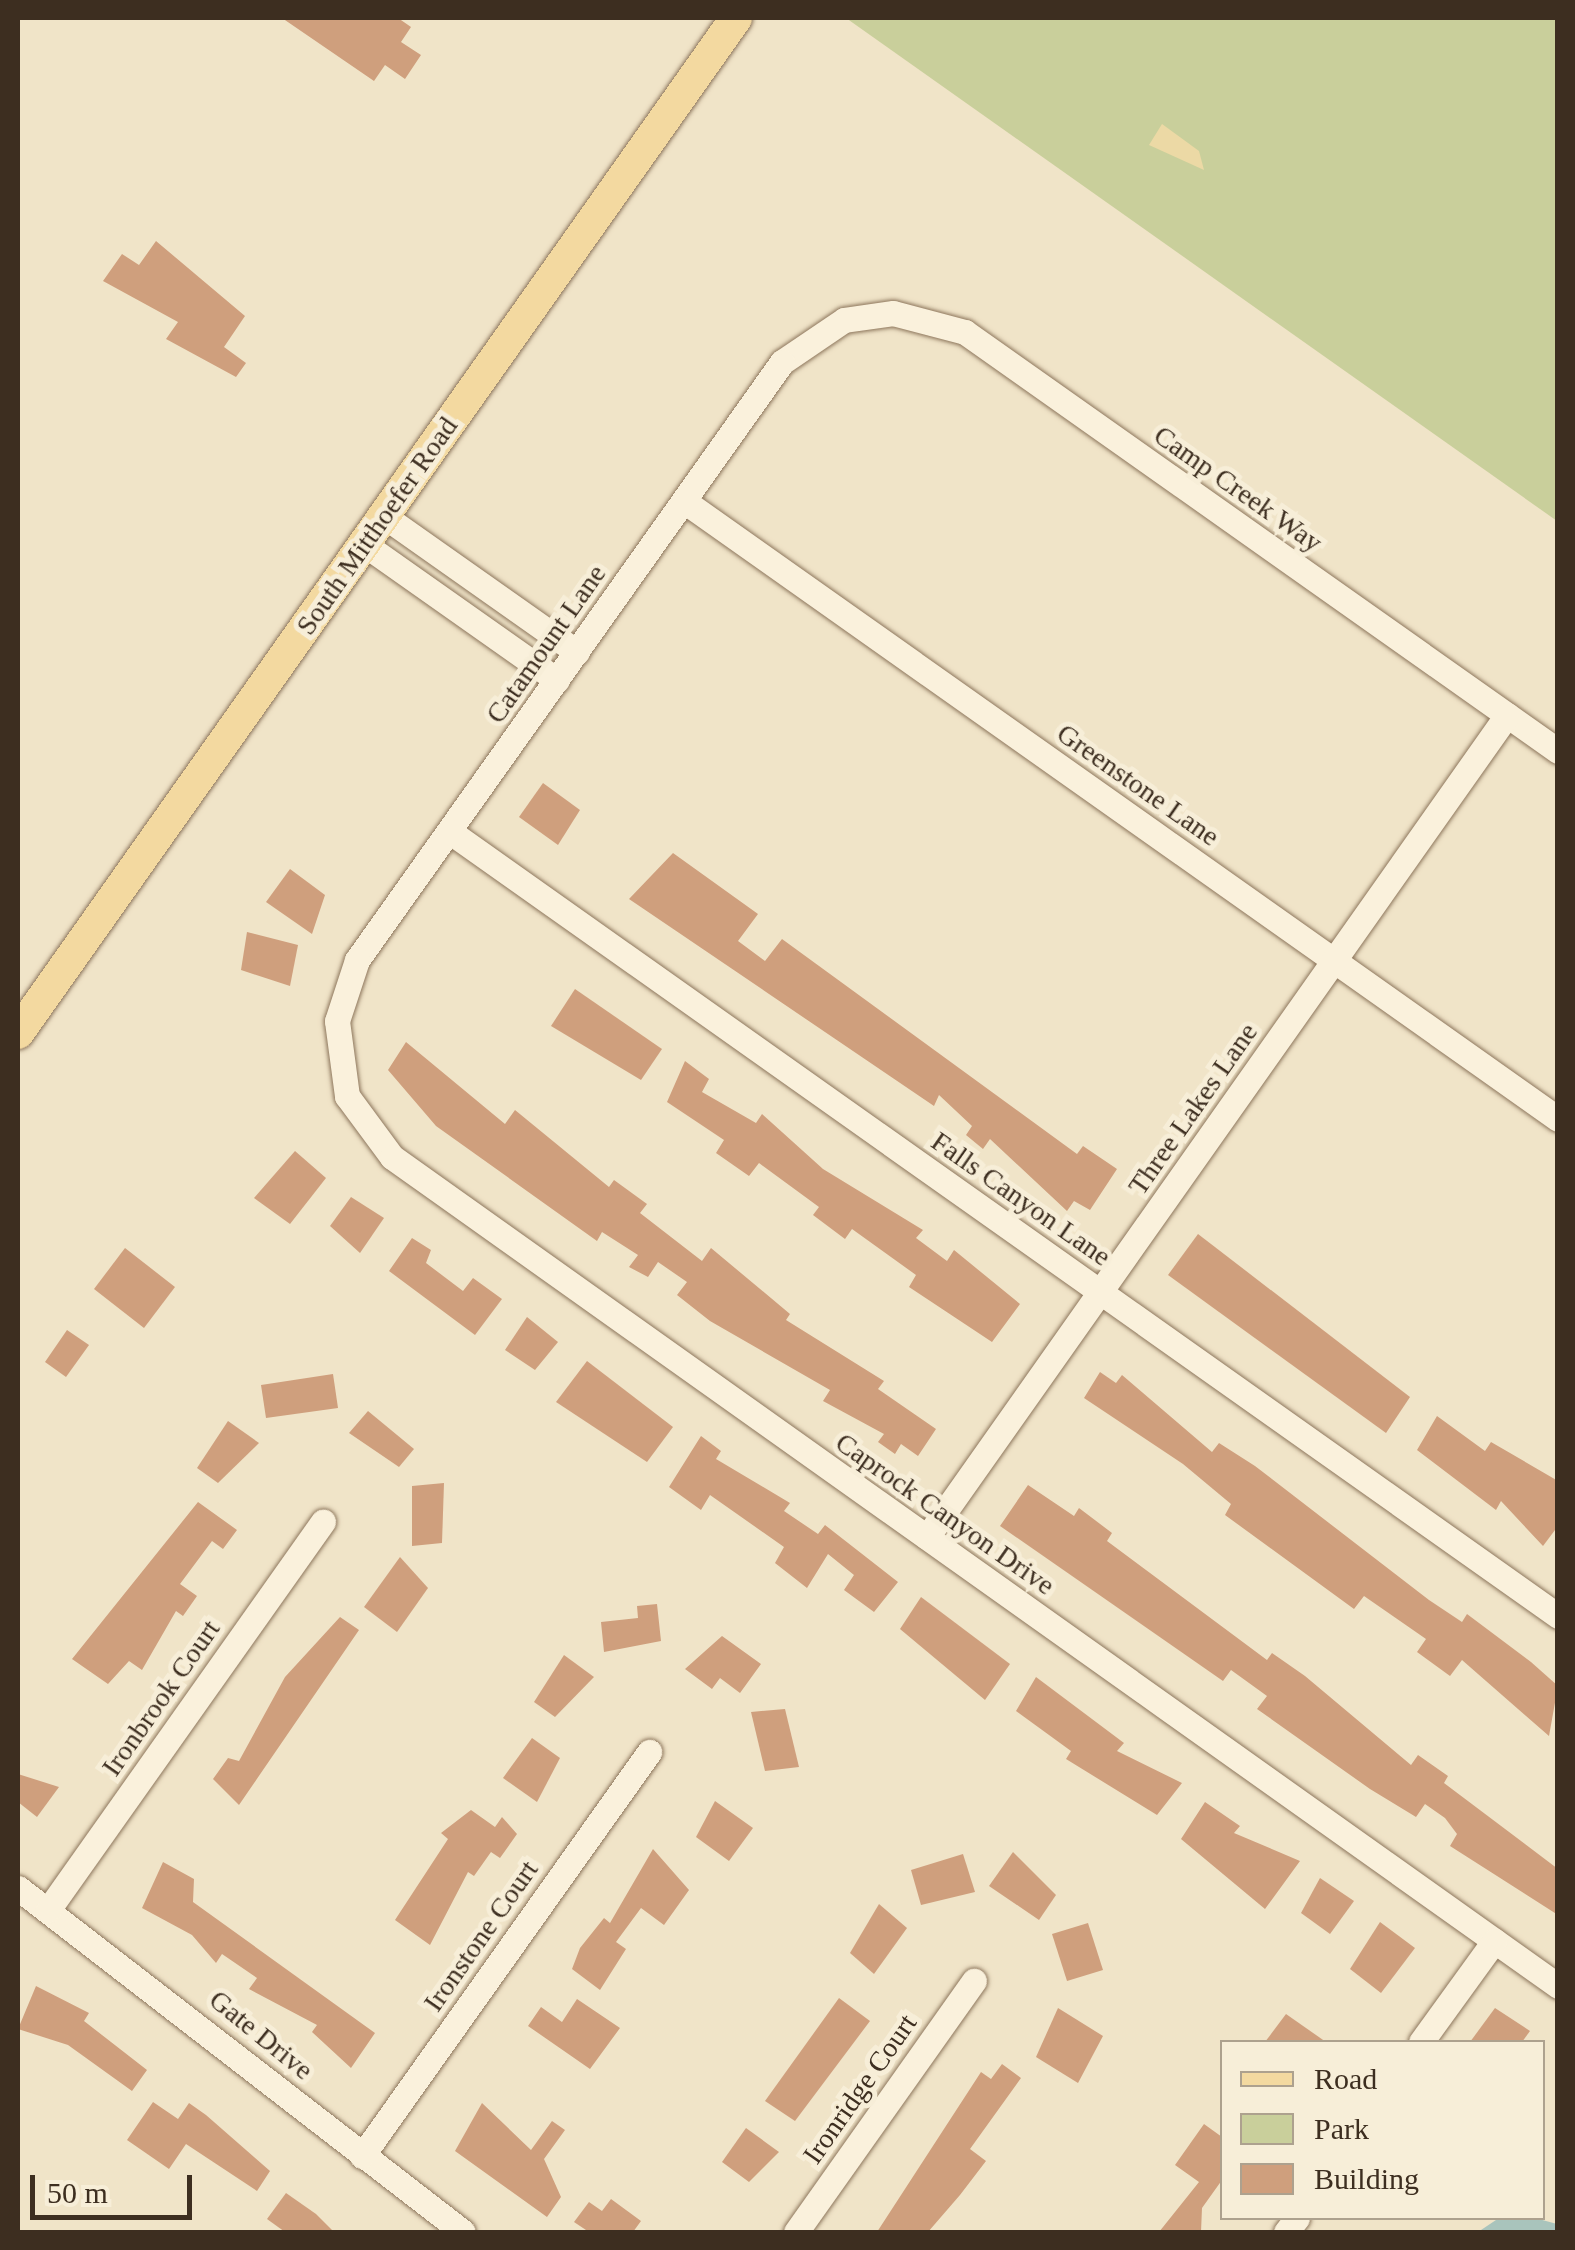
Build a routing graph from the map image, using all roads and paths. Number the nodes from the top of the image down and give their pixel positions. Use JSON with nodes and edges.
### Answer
{"nodes":[{"id":1,"x":736,"y":18,"type":"edge"},
{"id":2,"x":870,"y":314,"type":"joint"},
{"id":3,"x":684,"y":501,"type":"junction"},
{"id":4,"x":384,"y":516,"type":"junction"},
{"id":5,"x":364,"y":544,"type":"junction"},
{"id":6,"x":577,"y":652,"type":"junction"},
{"id":7,"x":557,"y":680,"type":"junction"},
{"id":8,"x":1507,"y":715,"type":"junction"},
{"id":9,"x":1558,"y":751,"type":"edge"},
{"id":10,"x":449,"y":831,"type":"junction"},
{"id":11,"x":1334,"y":960,"type":"junction"},
{"id":12,"x":18,"y":1033,"type":"edge"},
{"id":13,"x":338,"y":1059,"type":"joint"},
{"id":14,"x":1558,"y":1118,"type":"edge"},
{"id":15,"x":1100,"y":1292,"type":"junction"},
{"id":16,"x":323,"y":1522,"type":"dead end"},
{"id":17,"x":927,"y":1537,"type":"junction"},
{"id":18,"x":1558,"y":1616,"type":"edge"},
{"id":19,"x":648,"y":1752,"type":"dead end"},
{"id":20,"x":18,"y":1888,"type":"edge"},
{"id":21,"x":48,"y":1910,"type":"junction"},
{"id":22,"x":1494,"y":1940,"type":"junction"},
{"id":23,"x":974,"y":1981,"type":"dead end"},
{"id":24,"x":1558,"y":1986,"type":"edge"},
{"id":25,"x":1422,"y":2040,"type":"edge"},
{"id":26,"x":362,"y":2156,"type":"junction"},
{"id":27,"x":463,"y":2232,"type":"edge"},
{"id":28,"x":796,"y":2232,"type":"edge"}],
"edges":[{"from":1,"to":4,"type":"main road","name":"South Mitthoefer Road"},
{"from":2,"to":3,"type":"street","name":"Catamount Lane"},
{"from":2,"to":8,"type":"street","name":"Camp Creek Way"},
{"from":3,"to":6,"type":"street","name":"Catamount Lane"},
{"from":3,"to":11,"type":"street","name":"Greenstone Lane"},
{"from":4,"to":5,"type":"main road","name":"South Mitthoefer Road"},
{"from":4,"to":6,"type":"street"},
{"from":5,"to":7,"type":"street"},
{"from":5,"to":12,"type":"main road","name":"South Mitthoefer Road"},
{"from":6,"to":7,"type":"street","name":"Catamount Lane"},
{"from":7,"to":10,"type":"street","name":"Catamount Lane"},
{"from":8,"to":9,"type":"street","name":"Camp Creek Way"},
{"from":8,"to":11,"type":"street","name":"Three Lakes Lane"},
{"from":10,"to":13,"type":"street","name":"Catamount Lane"},
{"from":10,"to":15,"type":"street","name":"Falls Canyon Lane"},
{"from":11,"to":14,"type":"street","name":"Greenstone Lane"},
{"from":11,"to":15,"type":"street","name":"Three Lakes Lane"},
{"from":13,"to":17,"type":"street","name":"Caprock Canyon Drive"},
{"from":15,"to":17,"type":"street","name":"Three Lakes Lane"},
{"from":15,"to":18,"type":"street","name":"Falls Canyon Lane"},
{"from":16,"to":21,"type":"street","name":"Ironbrook Court"},
{"from":17,"to":22,"type":"street","name":"Caprock Canyon Drive"},
{"from":19,"to":26,"type":"street","name":"Ironstone Court"},
{"from":20,"to":21,"type":"street","name":"Gate Drive"},
{"from":21,"to":26,"type":"street","name":"Gate Drive"},
{"from":22,"to":24,"type":"street","name":"Caprock Canyon Drive"},
{"from":22,"to":25,"type":"street"},
{"from":23,"to":28,"type":"street","name":"Ironridge Court"},
{"from":26,"to":27,"type":"street","name":"Gate Drive"}]}
